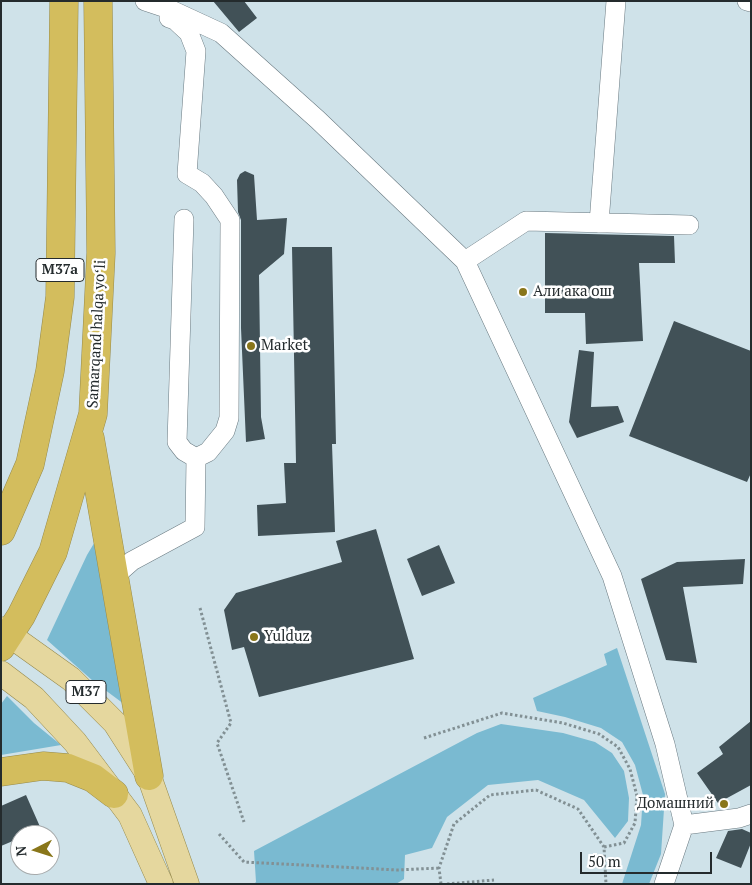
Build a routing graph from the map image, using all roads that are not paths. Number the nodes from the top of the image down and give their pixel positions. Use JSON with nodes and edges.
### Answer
{"nodes":[{"id":1,"x":64,"y":1,"type":"edge"},
{"id":2,"x":98,"y":1,"type":"edge"},
{"id":3,"x":616,"y":1,"type":"edge"},
{"id":4,"x":140,"y":4,"type":"edge"},
{"id":5,"x":169,"y":5,"type":"edge"},
{"id":6,"x":184,"y":219,"type":"dead end"},
{"id":7,"x":599,"y":223,"type":"junction"},
{"id":8,"x":689,"y":225,"type":"dead end"},
{"id":9,"x":465,"y":261,"type":"junction"},
{"id":10,"x":89,"y":432,"type":"junction"},
{"id":11,"x":196,"y":458,"type":"junction"},
{"id":12,"x":1,"y":531,"type":"edge"},
{"id":13,"x":115,"y":576,"type":"junction"},
{"id":14,"x":4,"y":637,"type":"edge"},
{"id":15,"x":1,"y":673,"type":"edge"},
{"id":16,"x":1,"y":772,"type":"edge"},
{"id":17,"x":149,"y":776,"type":"junction"},
{"id":18,"x":114,"y":794,"type":"junction"},
{"id":19,"x":751,"y":814,"type":"edge"},
{"id":20,"x":684,"y":825,"type":"junction"},
{"id":21,"x":161,"y":884,"type":"edge"},
{"id":22,"x":187,"y":884,"type":"edge"},
{"id":23,"x":664,"y":884,"type":"edge"}],
"edges":[{"from":1,"to":12,"type":"highway","number":"M37a"},
{"from":2,"to":10,"type":"highway","name":"Samarqand halqa yoʻli","number":"M37a"},
{"from":3,"to":7,"type":"street"},
{"from":4,"to":5,"type":"street"},
{"from":4,"to":11,"type":"street"},
{"from":5,"to":9,"type":"street"},
{"from":6,"to":11,"type":"street"},
{"from":7,"to":8,"type":"street"},
{"from":7,"to":9,"type":"street"},
{"from":9,"to":20,"type":"street"},
{"from":10,"to":13,"type":"highway"},
{"from":10,"to":14,"type":"highway","name":"Samarqand halqa yoʻli","number":"M37a"},
{"from":11,"to":13,"type":"street"},
{"from":13,"to":17,"type":"highway"},
{"from":14,"to":17,"type":"main road","number":"M37"},
{"from":15,"to":18,"type":"main road","number":"M37"},
{"from":16,"to":18,"type":"highway"},
{"from":17,"to":22,"type":"main road","number":"M37"},
{"from":18,"to":21,"type":"main road","number":"M37"},
{"from":19,"to":20,"type":"street"},
{"from":20,"to":23,"type":"street"}]}
